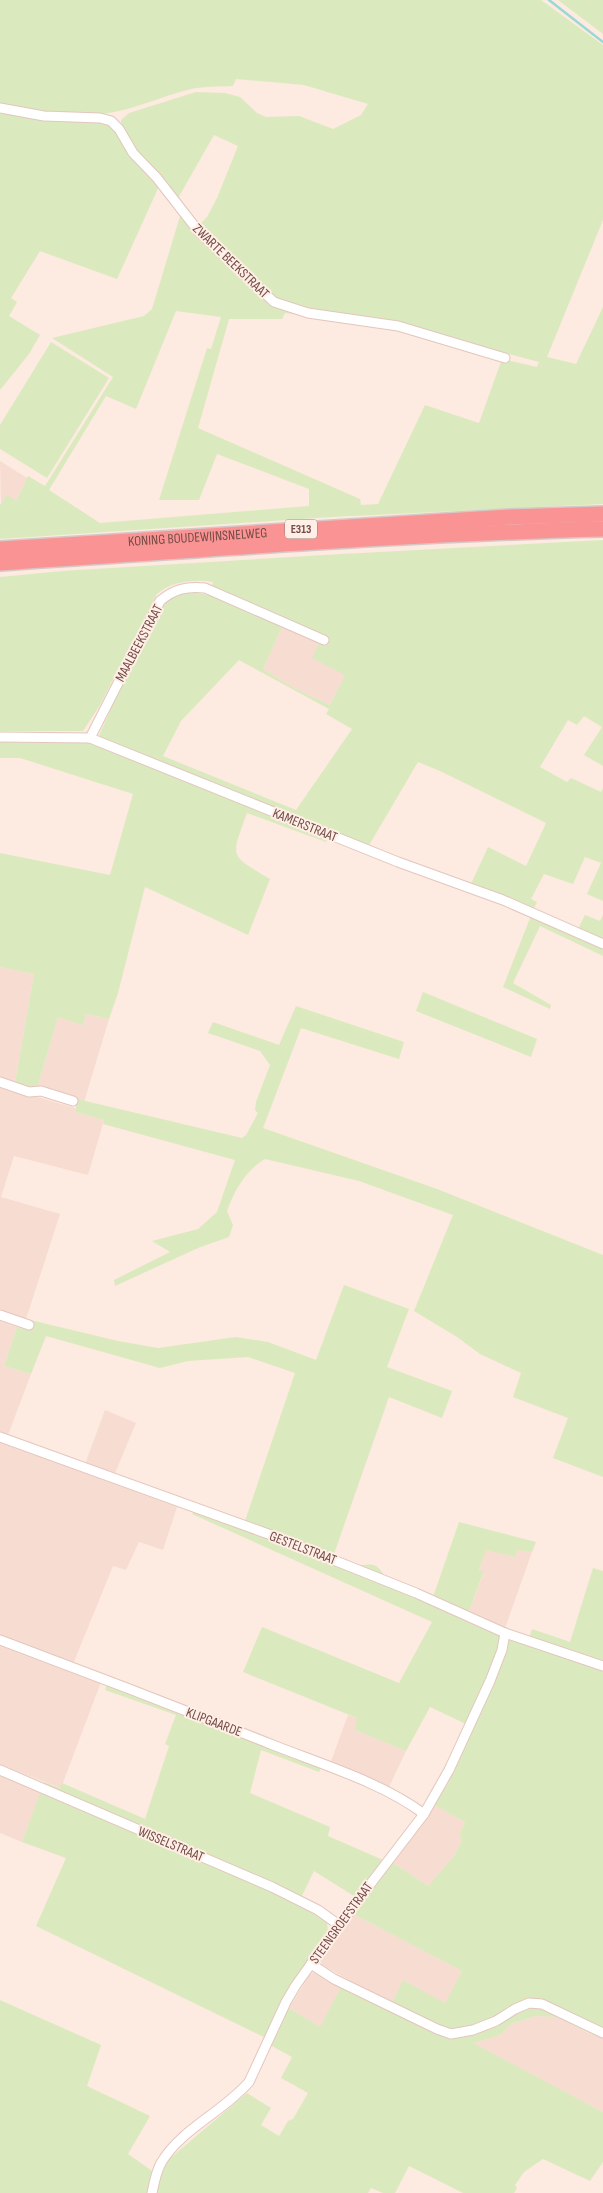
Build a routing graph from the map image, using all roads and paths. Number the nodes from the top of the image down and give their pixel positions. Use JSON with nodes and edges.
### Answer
{"nodes":[{"id":1,"x":0,"y":108,"type":"edge"},
{"id":2,"x":505,"y":358,"type":"dead end"},
{"id":3,"x":603,"y":514,"type":"edge"},
{"id":4,"x":603,"y":529,"type":"edge"},
{"id":5,"x":0,"y":550,"type":"edge"},
{"id":6,"x":0,"y":563,"type":"edge"},
{"id":7,"x":324,"y":640,"type":"dead end"},
{"id":8,"x":0,"y":737,"type":"edge"},
{"id":9,"x":90,"y":738,"type":"junction"},
{"id":10,"x":603,"y":944,"type":"edge"},
{"id":11,"x":0,"y":1082,"type":"edge"},
{"id":12,"x":73,"y":1101,"type":"dead end"},
{"id":13,"x":0,"y":1315,"type":"edge"},
{"id":14,"x":29,"y":1325,"type":"dead end"},
{"id":15,"x":0,"y":1438,"type":"edge"},
{"id":16,"x":505,"y":1633,"type":"junction"},
{"id":17,"x":0,"y":1640,"type":"edge"},
{"id":18,"x":603,"y":1666,"type":"edge"},
{"id":19,"x":0,"y":1770,"type":"edge"},
{"id":20,"x":424,"y":1814,"type":"junction"},
{"id":21,"x":339,"y":1925,"type":"junction"},
{"id":22,"x":311,"y":1964,"type":"junction"},
{"id":23,"x":603,"y":2033,"type":"edge"},
{"id":24,"x":152,"y":2193,"type":"edge"}],
"edges":[{"from":1,"to":2,"type":"street","name":"ZWARTE BEEKSTRAAT"},
{"from":3,"to":5,"type":"highway","name":"KONING BOUDEWIJNSNELWEG","number":"E313"},
{"from":4,"to":6,"type":"highway","name":"KONING BOUDEWIJNSNELWEG","number":"E313"},
{"from":7,"to":9,"type":"street","name":"MAALBEEKSTRAAT"},
{"from":8,"to":9,"type":"street","name":"KAMERSTRAAT"},
{"from":9,"to":10,"type":"street","name":"KAMERSTRAAT"},
{"from":11,"to":12,"type":"street"},
{"from":13,"to":14,"type":"street"},
{"from":15,"to":16,"type":"street","name":"GESTELSTRAAT"},
{"from":16,"to":18,"type":"street","name":"GESTELSTRAAT"},
{"from":16,"to":20,"type":"street","name":"STEENGROEFSTRAAT"},
{"from":17,"to":20,"type":"street","name":"KLIPGAARDE"},
{"from":19,"to":21,"type":"street","name":"WISSELSTRAAT"},
{"from":20,"to":21,"type":"street","name":"STEENGROEFSTRAAT"},
{"from":21,"to":22,"type":"street","name":"STEENGROEFSTRAAT"},
{"from":22,"to":23,"type":"street"},
{"from":22,"to":24,"type":"street","name":"STEENGROEFSTRAAT"}]}
